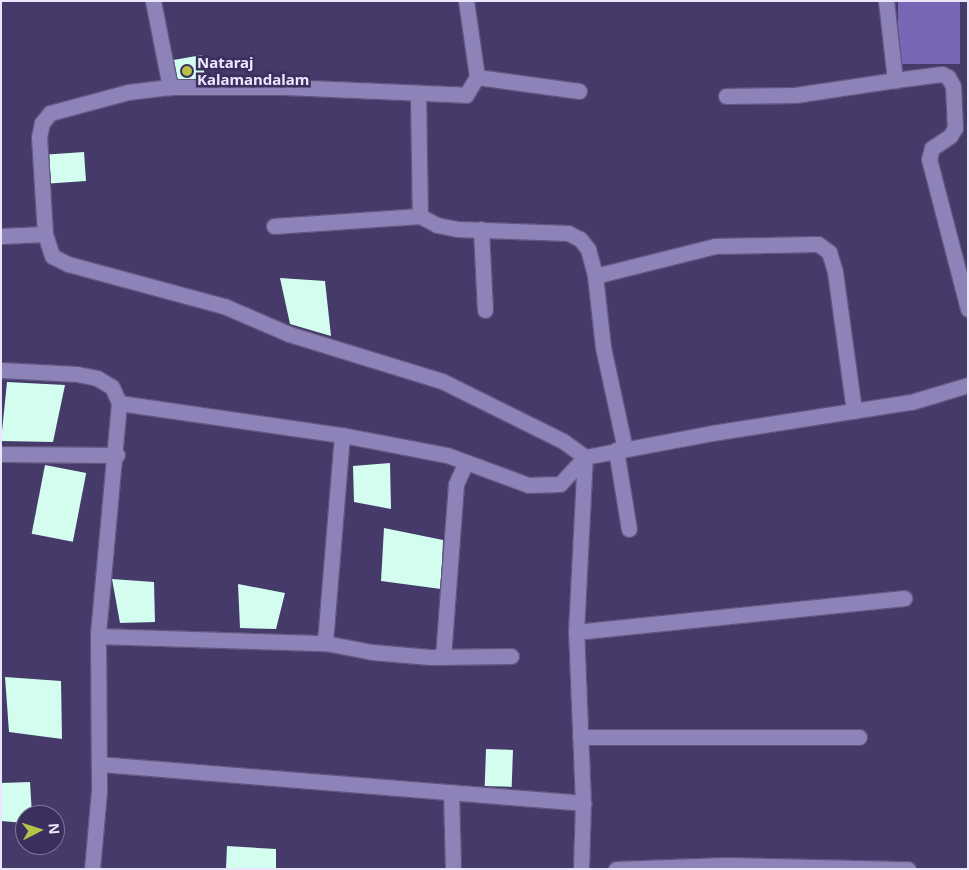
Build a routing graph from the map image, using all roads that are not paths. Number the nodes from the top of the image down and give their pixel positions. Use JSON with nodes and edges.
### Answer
{"nodes":[{"id":1,"x":153,"y":1,"type":"edge"},
{"id":2,"x":466,"y":1,"type":"edge"},
{"id":3,"x":886,"y":1,"type":"edge"},
{"id":4,"x":477,"y":77,"type":"junction"},
{"id":5,"x":895,"y":80,"type":"junction"},
{"id":6,"x":170,"y":87,"type":"junction"},
{"id":7,"x":579,"y":91,"type":"dead end"},
{"id":8,"x":418,"y":94,"type":"junction"},
{"id":9,"x":726,"y":96,"type":"dead end"},
{"id":10,"x":420,"y":216,"type":"junction"},
{"id":11,"x":274,"y":226,"type":"dead end"},
{"id":12,"x":481,"y":229,"type":"junction"},
{"id":13,"x":46,"y":234,"type":"junction"},
{"id":14,"x":1,"y":236,"type":"edge"},
{"id":15,"x":595,"y":276,"type":"junction"},
{"id":16,"x":968,"y":309,"type":"edge"},
{"id":17,"x":484,"y":310,"type":"dead end"},
{"id":18,"x":1,"y":370,"type":"edge"},
{"id":19,"x":968,"y":385,"type":"edge"},
{"id":20,"x":119,"y":403,"type":"junction"},
{"id":21,"x":854,"y":411,"type":"junction"},
{"id":22,"x":342,"y":435,"type":"junction"},
{"id":23,"x":621,"y":449,"type":"junction"},
{"id":24,"x":1,"y":454,"type":"edge"},
{"id":25,"x":117,"y":455,"type":"junction"},
{"id":26,"x":585,"y":457,"type":"junction"},
{"id":27,"x":466,"y":462,"type":"junction"},
{"id":28,"x":629,"y":529,"type":"dead end"},
{"id":29,"x":904,"y":598,"type":"dead end"},
{"id":30,"x":576,"y":632,"type":"junction"},
{"id":31,"x":98,"y":636,"type":"junction"},
{"id":32,"x":325,"y":643,"type":"junction"},
{"id":33,"x":511,"y":656,"type":"dead end"},
{"id":34,"x":443,"y":657,"type":"junction"},
{"id":35,"x":580,"y":737,"type":"junction"},
{"id":36,"x":859,"y":737,"type":"dead end"},
{"id":37,"x":99,"y":764,"type":"junction"},
{"id":38,"x":451,"y":792,"type":"junction"},
{"id":39,"x":583,"y":803,"type":"junction"},
{"id":40,"x":92,"y":869,"type":"edge"},
{"id":41,"x":452,"y":869,"type":"edge"},
{"id":42,"x":581,"y":869,"type":"edge"},
{"id":43,"x":616,"y":869,"type":"edge"},
{"id":44,"x":908,"y":869,"type":"edge"}],
"edges":[{"from":1,"to":6,"type":"street"},
{"from":2,"to":4,"type":"street"},
{"from":3,"to":5,"type":"street"},
{"from":4,"to":7,"type":"street"},
{"from":4,"to":8,"type":"street"},
{"from":5,"to":9,"type":"street"},
{"from":5,"to":16,"type":"street"},
{"from":6,"to":8,"type":"street"},
{"from":6,"to":13,"type":"street"},
{"from":8,"to":10,"type":"street"},
{"from":10,"to":11,"type":"street"},
{"from":10,"to":12,"type":"street"},
{"from":12,"to":15,"type":"street"},
{"from":12,"to":17,"type":"street"},
{"from":13,"to":14,"type":"street"},
{"from":13,"to":26,"type":"street"},
{"from":15,"to":21,"type":"street"},
{"from":15,"to":23,"type":"street"},
{"from":18,"to":20,"type":"street"},
{"from":19,"to":21,"type":"street"},
{"from":20,"to":22,"type":"street"},
{"from":20,"to":25,"type":"street"},
{"from":21,"to":23,"type":"street"},
{"from":22,"to":27,"type":"street"},
{"from":22,"to":32,"type":"street"},
{"from":23,"to":26,"type":"street"},
{"from":23,"to":28,"type":"street"},
{"from":24,"to":25,"type":"street"},
{"from":25,"to":31,"type":"street"},
{"from":26,"to":27,"type":"street"},
{"from":26,"to":30,"type":"street"},
{"from":27,"to":34,"type":"street"},
{"from":29,"to":30,"type":"street"},
{"from":30,"to":35,"type":"street"},
{"from":31,"to":32,"type":"street"},
{"from":31,"to":37,"type":"street"},
{"from":32,"to":34,"type":"street"},
{"from":33,"to":34,"type":"street"},
{"from":35,"to":36,"type":"street"},
{"from":35,"to":39,"type":"street"},
{"from":37,"to":38,"type":"street"},
{"from":37,"to":40,"type":"street"},
{"from":38,"to":39,"type":"street"},
{"from":38,"to":41,"type":"street"},
{"from":39,"to":42,"type":"street"},
{"from":43,"to":44,"type":"street"}]}
